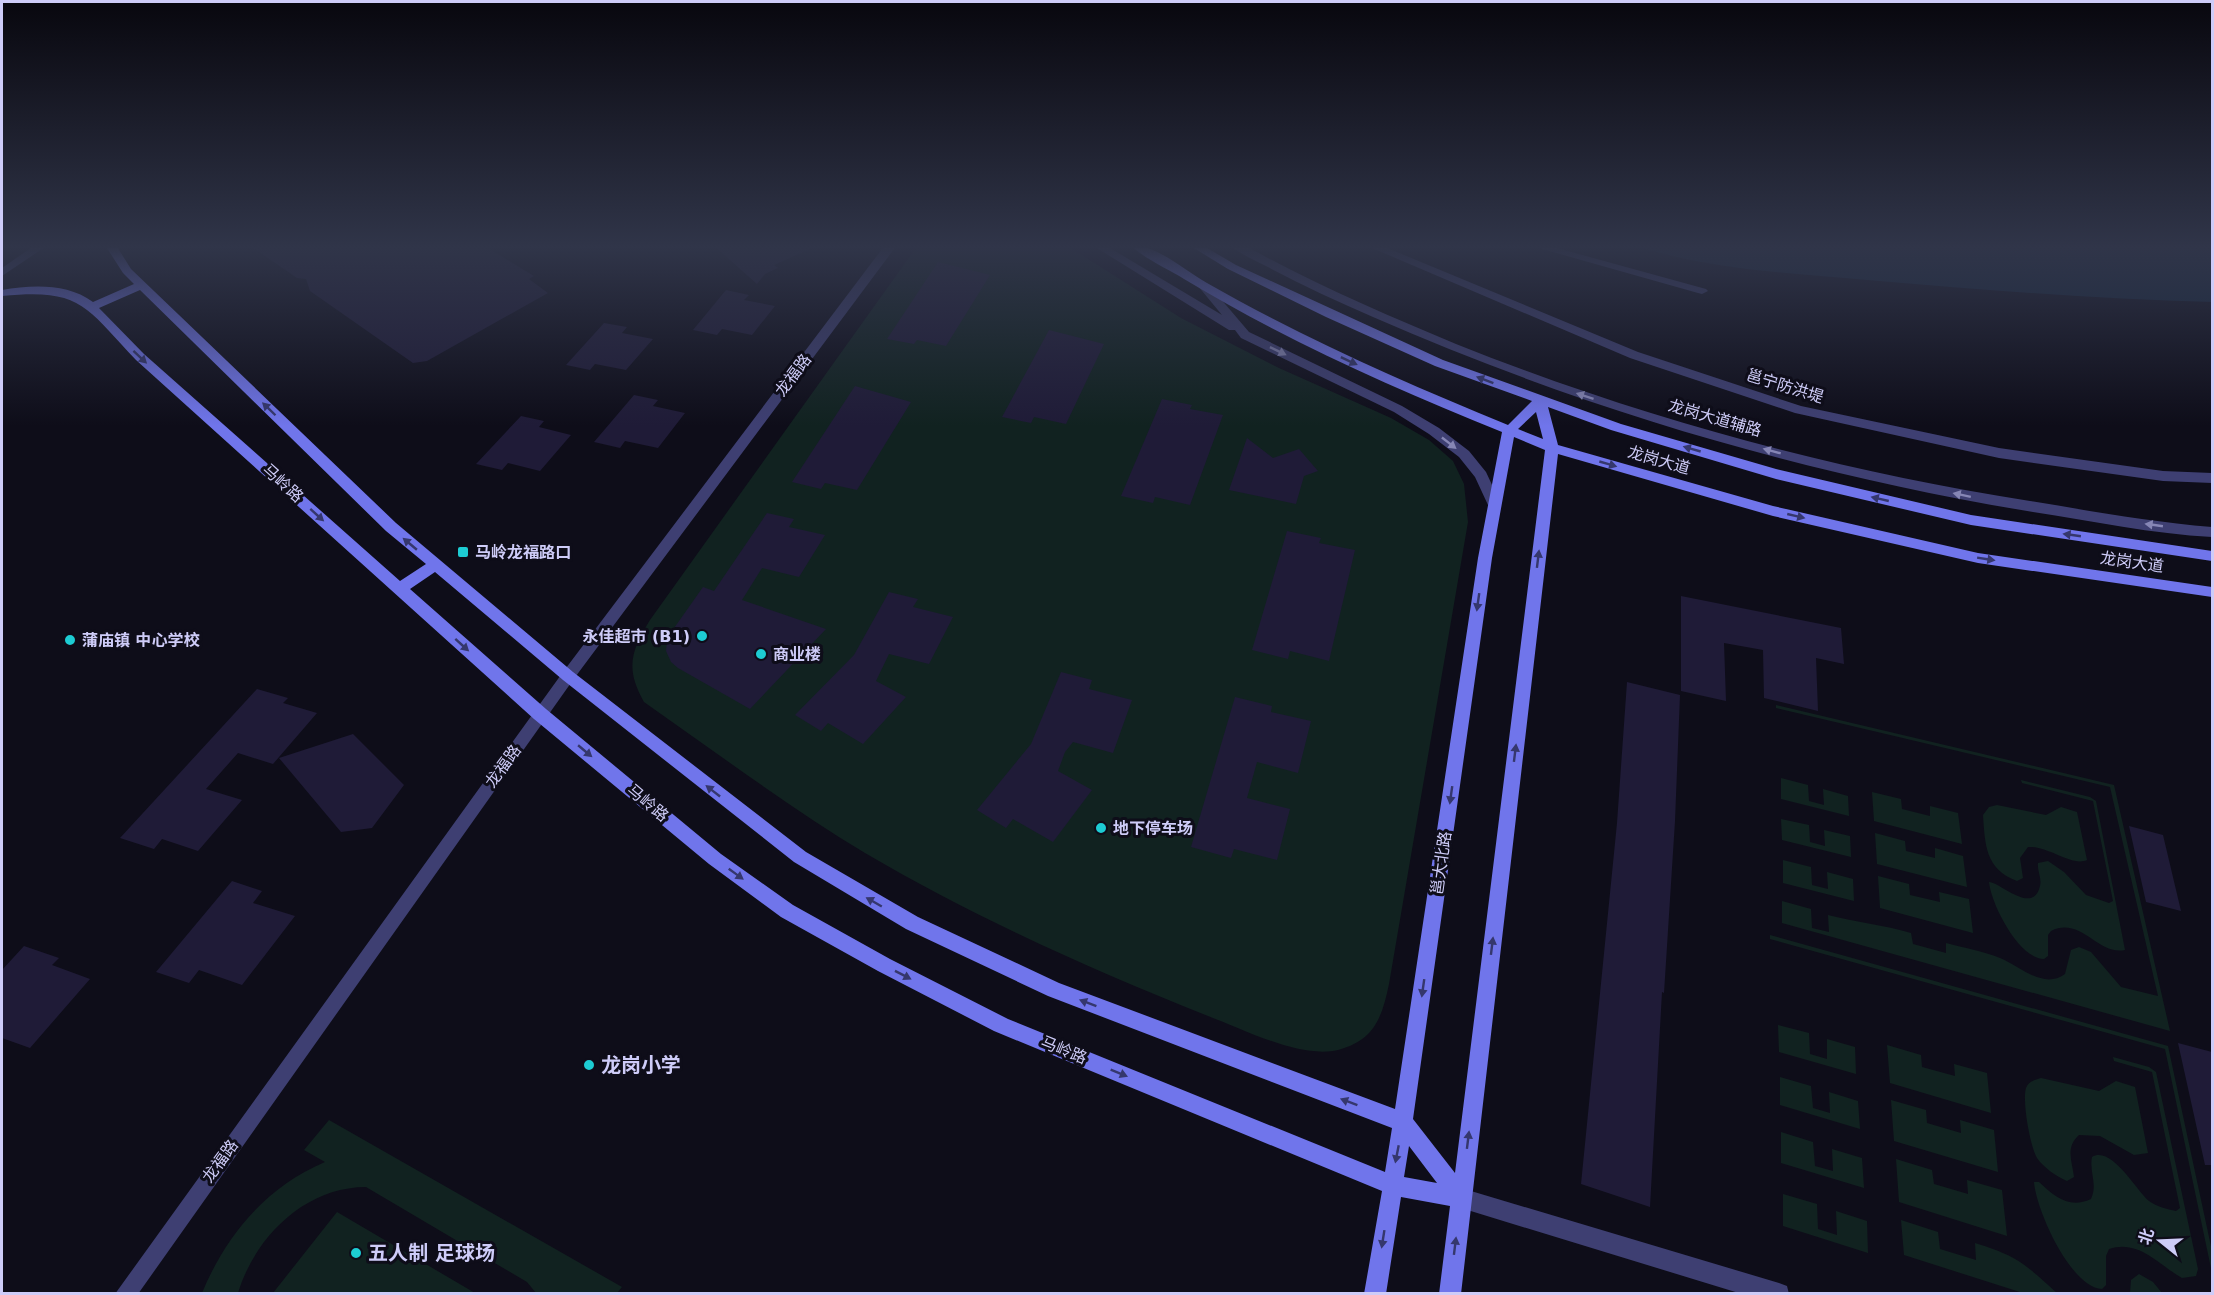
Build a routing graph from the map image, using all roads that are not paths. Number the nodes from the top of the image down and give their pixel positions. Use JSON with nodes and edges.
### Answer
{"nodes":[{"id":1,"x":87,"y":305,"type":"edge"},
{"id":2,"x":96,"y":305,"type":"edge"},
{"id":3,"x":162,"y":305,"type":"edge"},
{"id":4,"x":846,"y":305,"type":"edge"},
{"id":5,"x":1197,"y":305,"type":"edge"},
{"id":6,"x":1220,"y":305,"type":"edge"},
{"id":7,"x":1240,"y":305,"type":"edge"},
{"id":8,"x":1312,"y":305,"type":"edge"},
{"id":9,"x":1356,"y":305,"type":"edge"},
{"id":10,"x":1517,"y":305,"type":"edge"},
{"id":11,"x":90,"y":308,"type":"junction"},
{"id":12,"x":1245,"y":335,"type":"junction"},
{"id":13,"x":1540,"y":401,"type":"junction"},
{"id":14,"x":1508,"y":432,"type":"junction"},
{"id":15,"x":1552,"y":448,"type":"junction"},
{"id":16,"x":2212,"y":478,"type":"edge"},
{"id":17,"x":1494,"y":502,"type":"junction"},
{"id":18,"x":2212,"y":532,"type":"edge"},
{"id":19,"x":2212,"y":556,"type":"edge"},
{"id":20,"x":436,"y":565,"type":"junction"},
{"id":21,"x":399,"y":589,"type":"junction"},
{"id":22,"x":2212,"y":592,"type":"edge"},
{"id":23,"x":568,"y":676,"type":"junction"},
{"id":24,"x":540,"y":714,"type":"junction"},
{"id":25,"x":1403,"y":1122,"type":"junction"},
{"id":26,"x":1391,"y":1185,"type":"junction"},
{"id":27,"x":1461,"y":1198,"type":"junction"},
{"id":28,"x":125,"y":1293,"type":"edge"},
{"id":29,"x":1375,"y":1293,"type":"edge"},
{"id":30,"x":1450,"y":1293,"type":"edge"},
{"id":31,"x":1779,"y":1293,"type":"edge"}],
"edges":[{"from":1,"to":11,"type":"street","name":"马岭路"},
{"from":2,"to":11,"type":"street"},
{"from":20,"to":3,"type":"street","one_way":true},
{"from":4,"to":23,"type":"street","name":"龙福路"},
{"from":5,"to":12,"type":"street"},
{"from":6,"to":12,"type":"street"},
{"from":7,"to":14,"type":"street","name":"龙岗大道","one_way":true},
{"from":13,"to":8,"type":"street","name":"龙岗大道","one_way":true},
{"from":18,"to":9,"type":"street","name":"龙岗大道辅路","one_way":true},
{"from":10,"to":16,"type":"street","name":"邕宁防洪堤"},
{"from":11,"to":21,"type":"street","name":"马岭路","one_way":true},
{"from":12,"to":17,"type":"street","one_way":true},
{"from":13,"to":14,"type":"street"},
{"from":13,"to":15,"type":"street"},
{"from":19,"to":13,"type":"street","name":"龙岗大道","one_way":true},
{"from":14,"to":15,"type":"street","name":"龙岗大道"},
{"from":14,"to":17,"type":"street","name":"邕大北路"},
{"from":15,"to":22,"type":"street","name":"龙岗大道","one_way":true},
{"from":27,"to":15,"type":"street","one_way":true},
{"from":17,"to":25,"type":"street","name":"邕大北路","one_way":true},
{"from":20,"to":21,"type":"street"},
{"from":20,"to":23,"type":"street"},
{"from":21,"to":24,"type":"street","name":"马岭路","one_way":true},
{"from":23,"to":24,"type":"street","name":"龙福路"},
{"from":25,"to":23,"type":"street","one_way":true},
{"from":24,"to":26,"type":"street","name":"马岭路","one_way":true},
{"from":24,"to":28,"type":"street","name":"龙福路"},
{"from":25,"to":26,"type":"street","name":"邕大北路","one_way":true},
{"from":25,"to":27,"type":"street"},
{"from":26,"to":27,"type":"street","name":"马岭路"},
{"from":26,"to":29,"type":"street","name":"邕大北路","one_way":true},
{"from":30,"to":27,"type":"street","one_way":true},
{"from":27,"to":31,"type":"street"}]}
